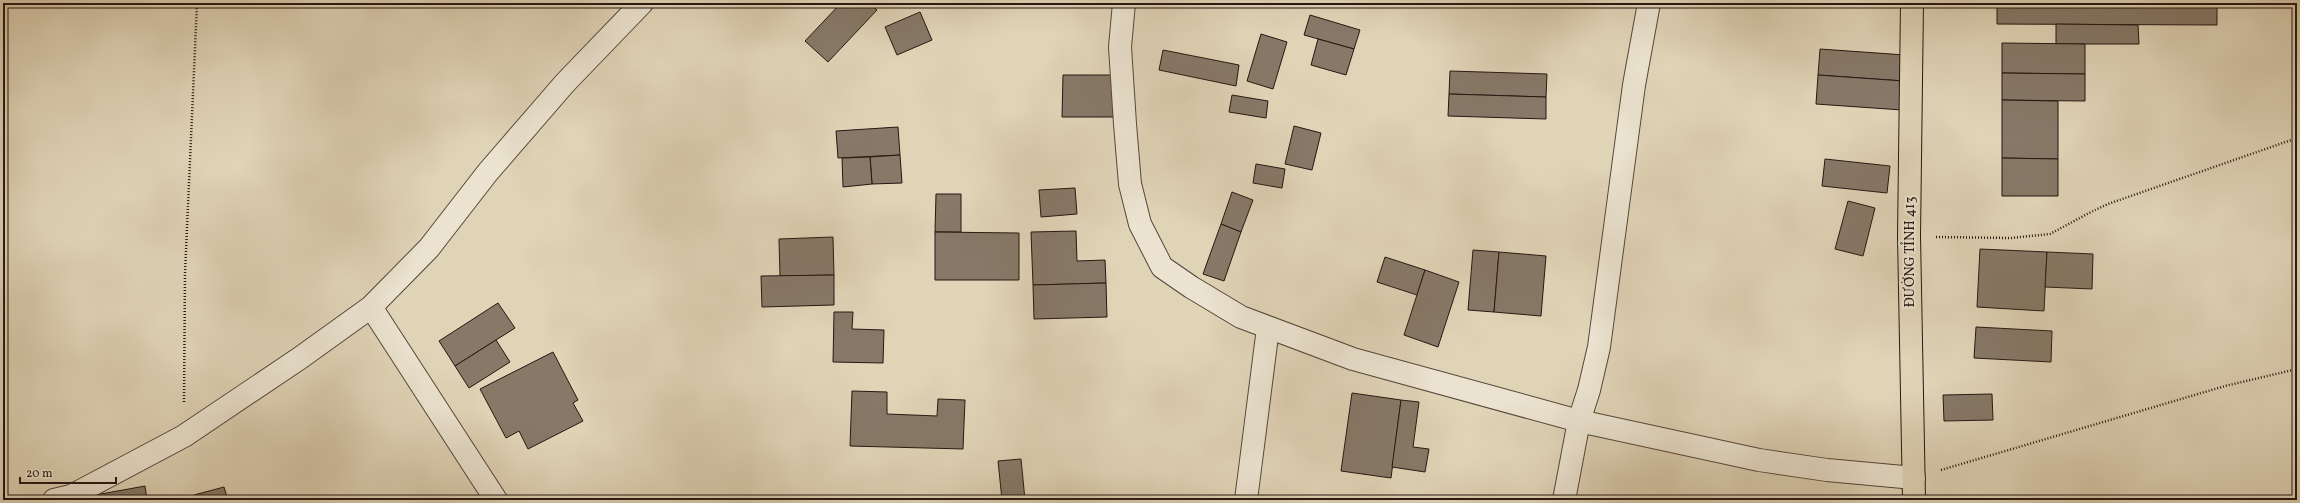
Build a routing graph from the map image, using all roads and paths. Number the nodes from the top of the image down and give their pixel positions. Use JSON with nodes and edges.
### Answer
{"nodes":[{"id":1,"x":197,"y":3,"type":"edge"},
{"id":2,"x":642,"y":3,"type":"edge"},
{"id":3,"x":1124,"y":3,"type":"edge"},
{"id":4,"x":1649,"y":3,"type":"edge"},
{"id":5,"x":1912,"y":3,"type":"edge"},
{"id":6,"x":2297,"y":138,"type":"edge"},
{"id":7,"x":1910,"y":236,"type":"junction"},
{"id":8,"x":371,"y":307,"type":"junction"},
{"id":9,"x":1268,"y":328,"type":"junction"},
{"id":10,"x":2297,"y":369,"type":"edge"},
{"id":11,"x":1579,"y":420,"type":"junction"},
{"id":12,"x":184,"y":436,"type":"junction"},
{"id":13,"x":1914,"y":478,"type":"junction"},
{"id":14,"x":66,"y":499,"type":"edge"},
{"id":15,"x":496,"y":500,"type":"edge"},
{"id":16,"x":1246,"y":500,"type":"edge"},
{"id":17,"x":1564,"y":500,"type":"edge"},
{"id":18,"x":1914,"y":500,"type":"edge"}],
"edges":[{"from":1,"to":12,"type":"path"},
{"from":2,"to":8,"type":"street"},
{"from":3,"to":9,"type":"street"},
{"from":4,"to":11,"type":"street"},
{"from":5,"to":7,"type":"main road","name":"ĐƯỜNG TỈNH 413"},
{"from":6,"to":7,"type":"path"},
{"from":7,"to":13,"type":"main road","name":"ĐƯỜNG TỈNH 413"},
{"from":8,"to":12,"type":"street"},
{"from":8,"to":15,"type":"street"},
{"from":9,"to":11,"type":"street"},
{"from":9,"to":16,"type":"street"},
{"from":10,"to":13,"type":"path"},
{"from":11,"to":13,"type":"street"},
{"from":11,"to":17,"type":"street"},
{"from":12,"to":14,"type":"street"},
{"from":13,"to":18,"type":"main road","name":"ĐƯỜNG TỈNH 413"}]}
